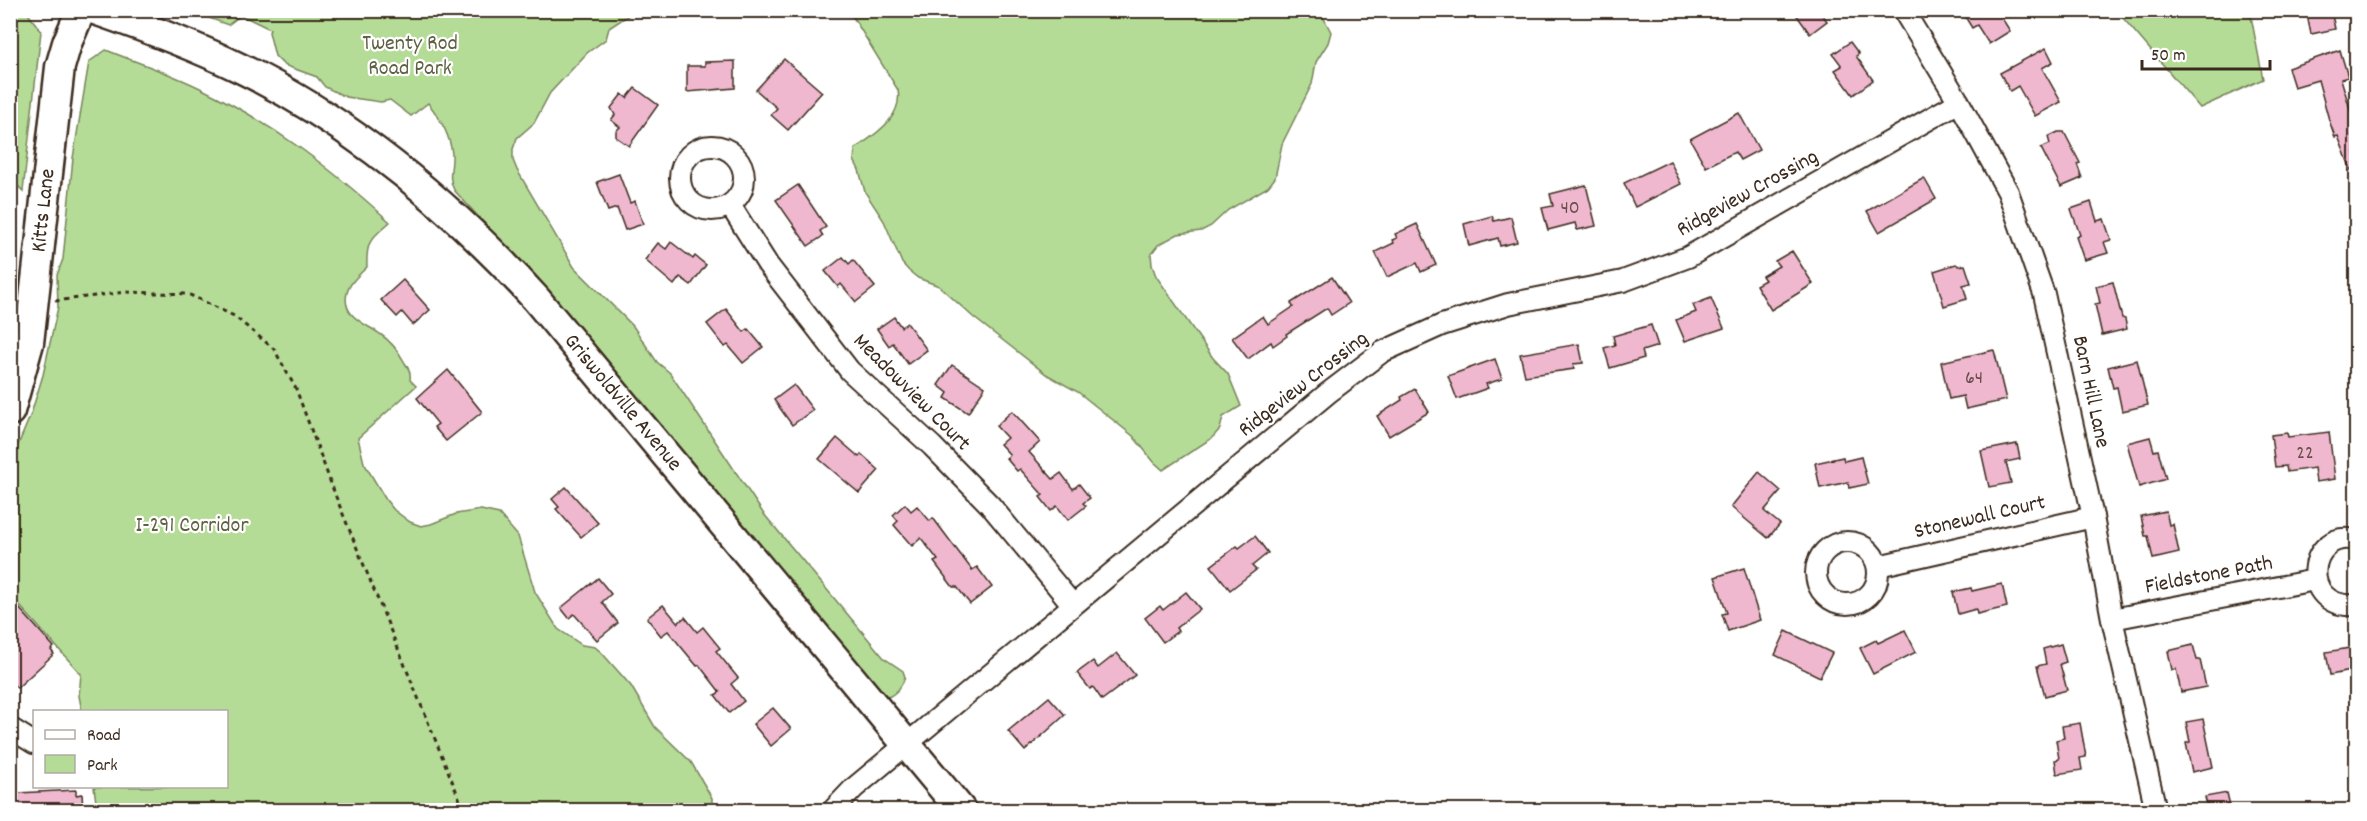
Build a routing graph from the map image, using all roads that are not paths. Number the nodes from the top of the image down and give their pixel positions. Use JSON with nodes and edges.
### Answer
{"nodes":[{"id":1,"x":81,"y":10,"type":"edge"},
{"id":2,"x":95,"y":10,"type":"edge"},
{"id":3,"x":1903,"y":10,"type":"edge"},
{"id":4,"x":1959,"y":102,"type":"junction"},
{"id":5,"x":730,"y":205,"type":"dead end"},
{"id":6,"x":10,"y":411,"type":"edge"},
{"id":7,"x":2093,"y":517,"type":"junction"},
{"id":8,"x":2356,"y":540,"type":"edge"},
{"id":9,"x":1878,"y":566,"type":"dead end"},
{"id":10,"x":2315,"y":580,"type":"junction"},
{"id":11,"x":1072,"y":604,"type":"junction"},
{"id":12,"x":2356,"y":605,"type":"edge"},
{"id":13,"x":2112,"y":619,"type":"junction"},
{"id":14,"x":10,"y":728,"type":"edge"},
{"id":15,"x":33,"y":742,"type":"edge"},
{"id":16,"x":906,"y":746,"type":"junction"},
{"id":17,"x":833,"y":810,"type":"edge"},
{"id":18,"x":961,"y":810,"type":"edge"},
{"id":19,"x":2156,"y":810,"type":"edge"}],
"edges":[{"from":1,"to":6,"type":"street","name":"Kitts Lane"},
{"from":2,"to":16,"type":"street","name":"Griswoldville Avenue"},
{"from":3,"to":4,"type":"street","name":"Barn Hill Lane"},
{"from":4,"to":7,"type":"street","name":"Barn Hill Lane"},
{"from":4,"to":11,"type":"street","name":"Ridgeview Crossing"},
{"from":5,"to":11,"type":"street","name":"Meadowview Court"},
{"from":7,"to":9,"type":"street","name":"Stonewall Court"},
{"from":7,"to":13,"type":"street","name":"Barn Hill Lane"},
{"from":8,"to":10,"type":"street"},
{"from":10,"to":12,"type":"street"},
{"from":10,"to":13,"type":"street","name":"Fieldstone Path"},
{"from":11,"to":16,"type":"street","name":"Ridgeview Crossing"},
{"from":13,"to":19,"type":"street","name":"Barn Hill Lane"},
{"from":14,"to":15,"type":"street"},
{"from":16,"to":17,"type":"street","name":"Ridgeview Crossing"},
{"from":16,"to":18,"type":"street","name":"Griswoldville Avenue"}]}
